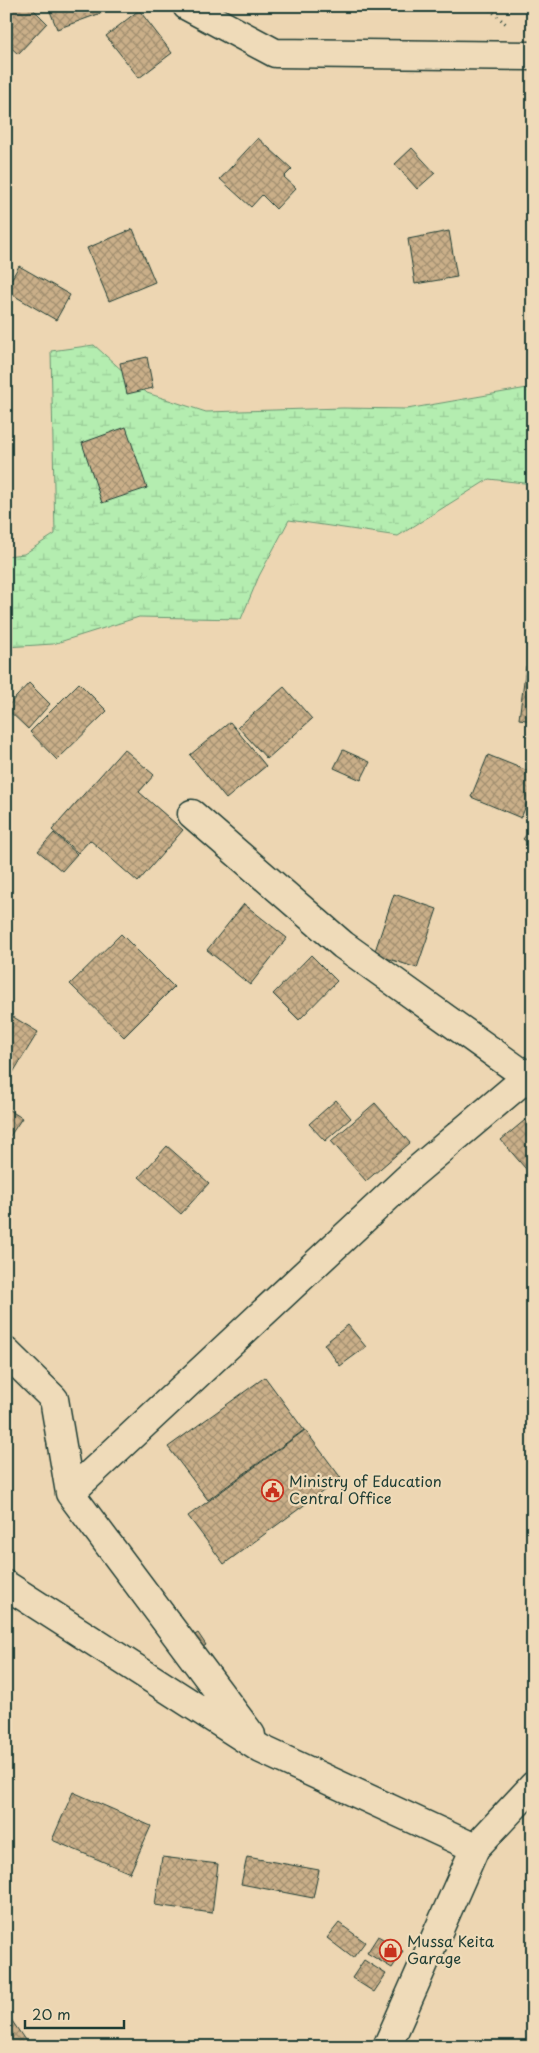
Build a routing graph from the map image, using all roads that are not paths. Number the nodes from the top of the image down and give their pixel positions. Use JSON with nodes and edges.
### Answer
{"nodes":[{"id":1,"x":187,"y":6,"type":"edge"},
{"id":2,"x":533,"y":56,"type":"edge"},
{"id":3,"x":192,"y":814,"type":"dead end"},
{"id":4,"x":530,"y":1074,"type":"edge"},
{"id":5,"x":6,"y":1352,"type":"edge"},
{"id":6,"x":70,"y":1492,"type":"junction"},
{"id":7,"x":6,"y":1585,"type":"edge"},
{"id":8,"x":261,"y":1749,"type":"junction"},
{"id":9,"x":533,"y":1786,"type":"edge"},
{"id":10,"x":475,"y":1848,"type":"junction"},
{"id":11,"x":387,"y":2047,"type":"edge"}],
"edges":[{"from":1,"to":2,"type":"street"},
{"from":3,"to":4,"type":"street"},
{"from":4,"to":6,"type":"street"},
{"from":5,"to":6,"type":"street"},
{"from":6,"to":8,"type":"street"},
{"from":7,"to":8,"type":"street"},
{"from":8,"to":10,"type":"street"},
{"from":9,"to":10,"type":"street"},
{"from":10,"to":11,"type":"street"}]}
